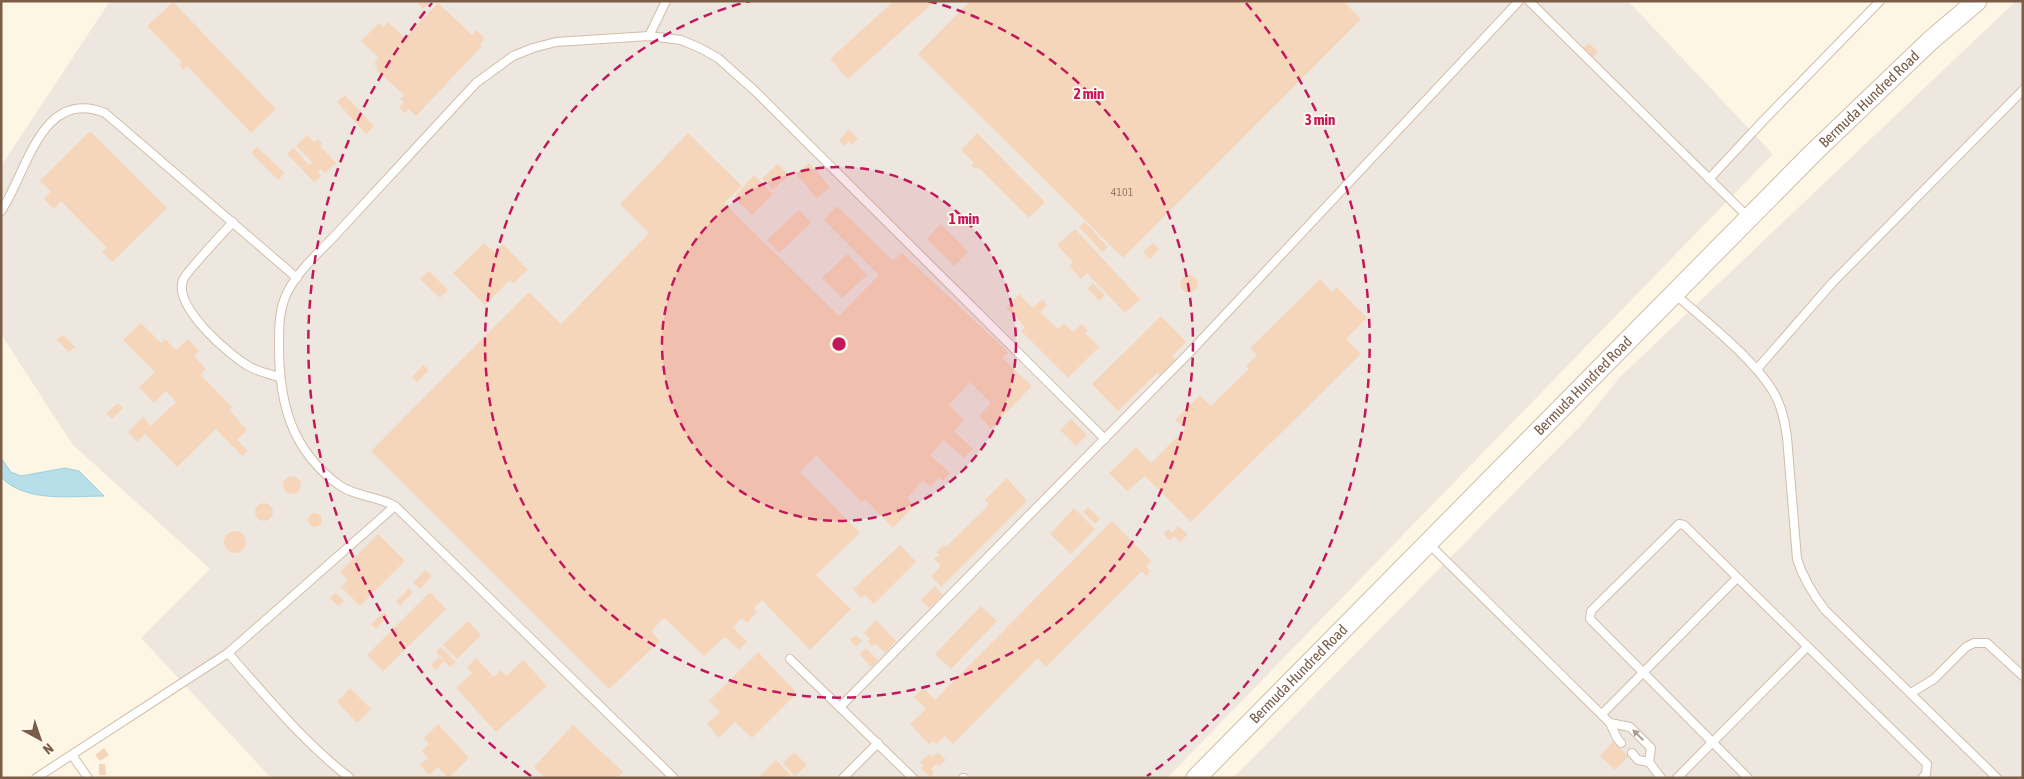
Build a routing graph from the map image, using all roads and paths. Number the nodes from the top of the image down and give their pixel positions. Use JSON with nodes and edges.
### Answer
{"nodes":[{"id":1,"x":666,"y":1,"type":"edge"},
{"id":2,"x":1519,"y":1,"type":"edge"},
{"id":3,"x":1529,"y":1,"type":"edge"},
{"id":4,"x":1880,"y":1,"type":"edge"},
{"id":5,"x":1977,"y":1,"type":"edge"},
{"id":6,"x":649,"y":36,"type":"junction"},
{"id":7,"x":2023,"y":90,"type":"edge"},
{"id":8,"x":1709,"y":179,"type":"junction"},
{"id":9,"x":1,"y":211,"type":"edge"},
{"id":10,"x":1749,"y":218,"type":"junction"},
{"id":11,"x":233,"y":222,"type":"junction"},
{"id":12,"x":297,"y":278,"type":"junction"},
{"id":13,"x":1675,"y":294,"type":"junction"},
{"id":14,"x":1757,"y":369,"type":"junction"},
{"id":15,"x":279,"y":376,"type":"junction"},
{"id":16,"x":1105,"y":439,"type":"junction"},
{"id":17,"x":396,"y":506,"type":"junction"},
{"id":18,"x":1428,"y":543,"type":"junction"},
{"id":19,"x":1737,"y":578,"type":"junction"},
{"id":20,"x":1807,"y":647,"type":"junction"},
{"id":21,"x":228,"y":653,"type":"junction"},
{"id":22,"x":790,"y":659,"type":"dead end"},
{"id":23,"x":1644,"y":672,"type":"junction"},
{"id":24,"x":2023,"y":676,"type":"edge"},
{"id":25,"x":1911,"y":693,"type":"junction"},
{"id":26,"x":840,"y":707,"type":"junction"},
{"id":27,"x":1602,"y":714,"type":"junction"},
{"id":28,"x":1610,"y":723,"type":"junction"},
{"id":29,"x":1713,"y":742,"type":"junction"},
{"id":30,"x":1621,"y":743,"type":"dead end"},
{"id":31,"x":878,"y":744,"type":"junction"},
{"id":32,"x":1632,"y":753,"type":"dead end"},
{"id":33,"x":72,"y":754,"type":"junction"},
{"id":34,"x":1649,"y":762,"type":"junction"},
{"id":35,"x":1658,"y":775,"type":"edge"},
{"id":36,"x":36,"y":778,"type":"edge"},
{"id":37,"x":88,"y":778,"type":"edge"},
{"id":38,"x":350,"y":778,"type":"edge"},
{"id":39,"x":674,"y":778,"type":"edge"},
{"id":40,"x":843,"y":778,"type":"edge"},
{"id":41,"x":913,"y":778,"type":"edge"},
{"id":42,"x":1196,"y":778,"type":"edge"},
{"id":43,"x":1649,"y":778,"type":"edge"},
{"id":44,"x":1677,"y":778,"type":"edge"},
{"id":45,"x":1748,"y":778,"type":"edge"},
{"id":46,"x":1922,"y":778,"type":"edge"},
{"id":47,"x":1997,"y":778,"type":"edge"}],
"edges":[{"from":1,"to":6,"type":"lane"},
{"from":2,"to":16,"type":"lane"},
{"from":3,"to":8,"type":"lane"},
{"from":4,"to":8,"type":"lane"},
{"from":5,"to":10,"type":"street","name":"Bermuda Hundred Road"},
{"from":6,"to":12,"type":"lane"},
{"from":6,"to":16,"type":"lane"},
{"from":7,"to":14,"type":"lane"},
{"from":8,"to":10,"type":"lane"},
{"from":9,"to":11,"type":"lane"},
{"from":10,"to":13,"type":"street","name":"Bermuda Hundred Road"},
{"from":11,"to":12,"type":"lane"},
{"from":11,"to":15,"type":"lane"},
{"from":12,"to":15,"type":"lane"},
{"from":13,"to":14,"type":"lane"},
{"from":13,"to":18,"type":"street","name":"Bermuda Hundred Road"},
{"from":14,"to":25,"type":"lane"},
{"from":15,"to":17,"type":"lane"},
{"from":16,"to":26,"type":"lane"},
{"from":17,"to":21,"type":"lane"},
{"from":17,"to":39,"type":"lane"},
{"from":18,"to":27,"type":"lane"},
{"from":18,"to":42,"type":"street","name":"Bermuda Hundred Road"},
{"from":19,"to":20,"type":"lane"},
{"from":19,"to":23,"type":"lane"},
{"from":19,"to":23,"type":"lane"},
{"from":20,"to":29,"type":"lane"},
{"from":20,"to":46,"type":"lane"},
{"from":21,"to":33,"type":"lane"},
{"from":21,"to":38,"type":"lane"},
{"from":22,"to":26,"type":"lane"},
{"from":23,"to":27,"type":"lane"},
{"from":23,"to":29,"type":"lane"},
{"from":24,"to":25,"type":"lane"},
{"from":25,"to":47,"type":"lane"},
{"from":26,"to":31,"type":"lane"},
{"from":27,"to":28,"type":"lane"},
{"from":28,"to":30,"type":"lane"},
{"from":34,"to":28,"type":"lane","one_way":true},
{"from":29,"to":44,"type":"lane"},
{"from":29,"to":45,"type":"lane"},
{"from":31,"to":40,"type":"lane"},
{"from":31,"to":41,"type":"lane"},
{"from":32,"to":34,"type":"lane"},
{"from":33,"to":36,"type":"lane"},
{"from":33,"to":37,"type":"lane"},
{"from":34,"to":35,"type":"lane"},
{"from":35,"to":43,"type":"lane"}]}
